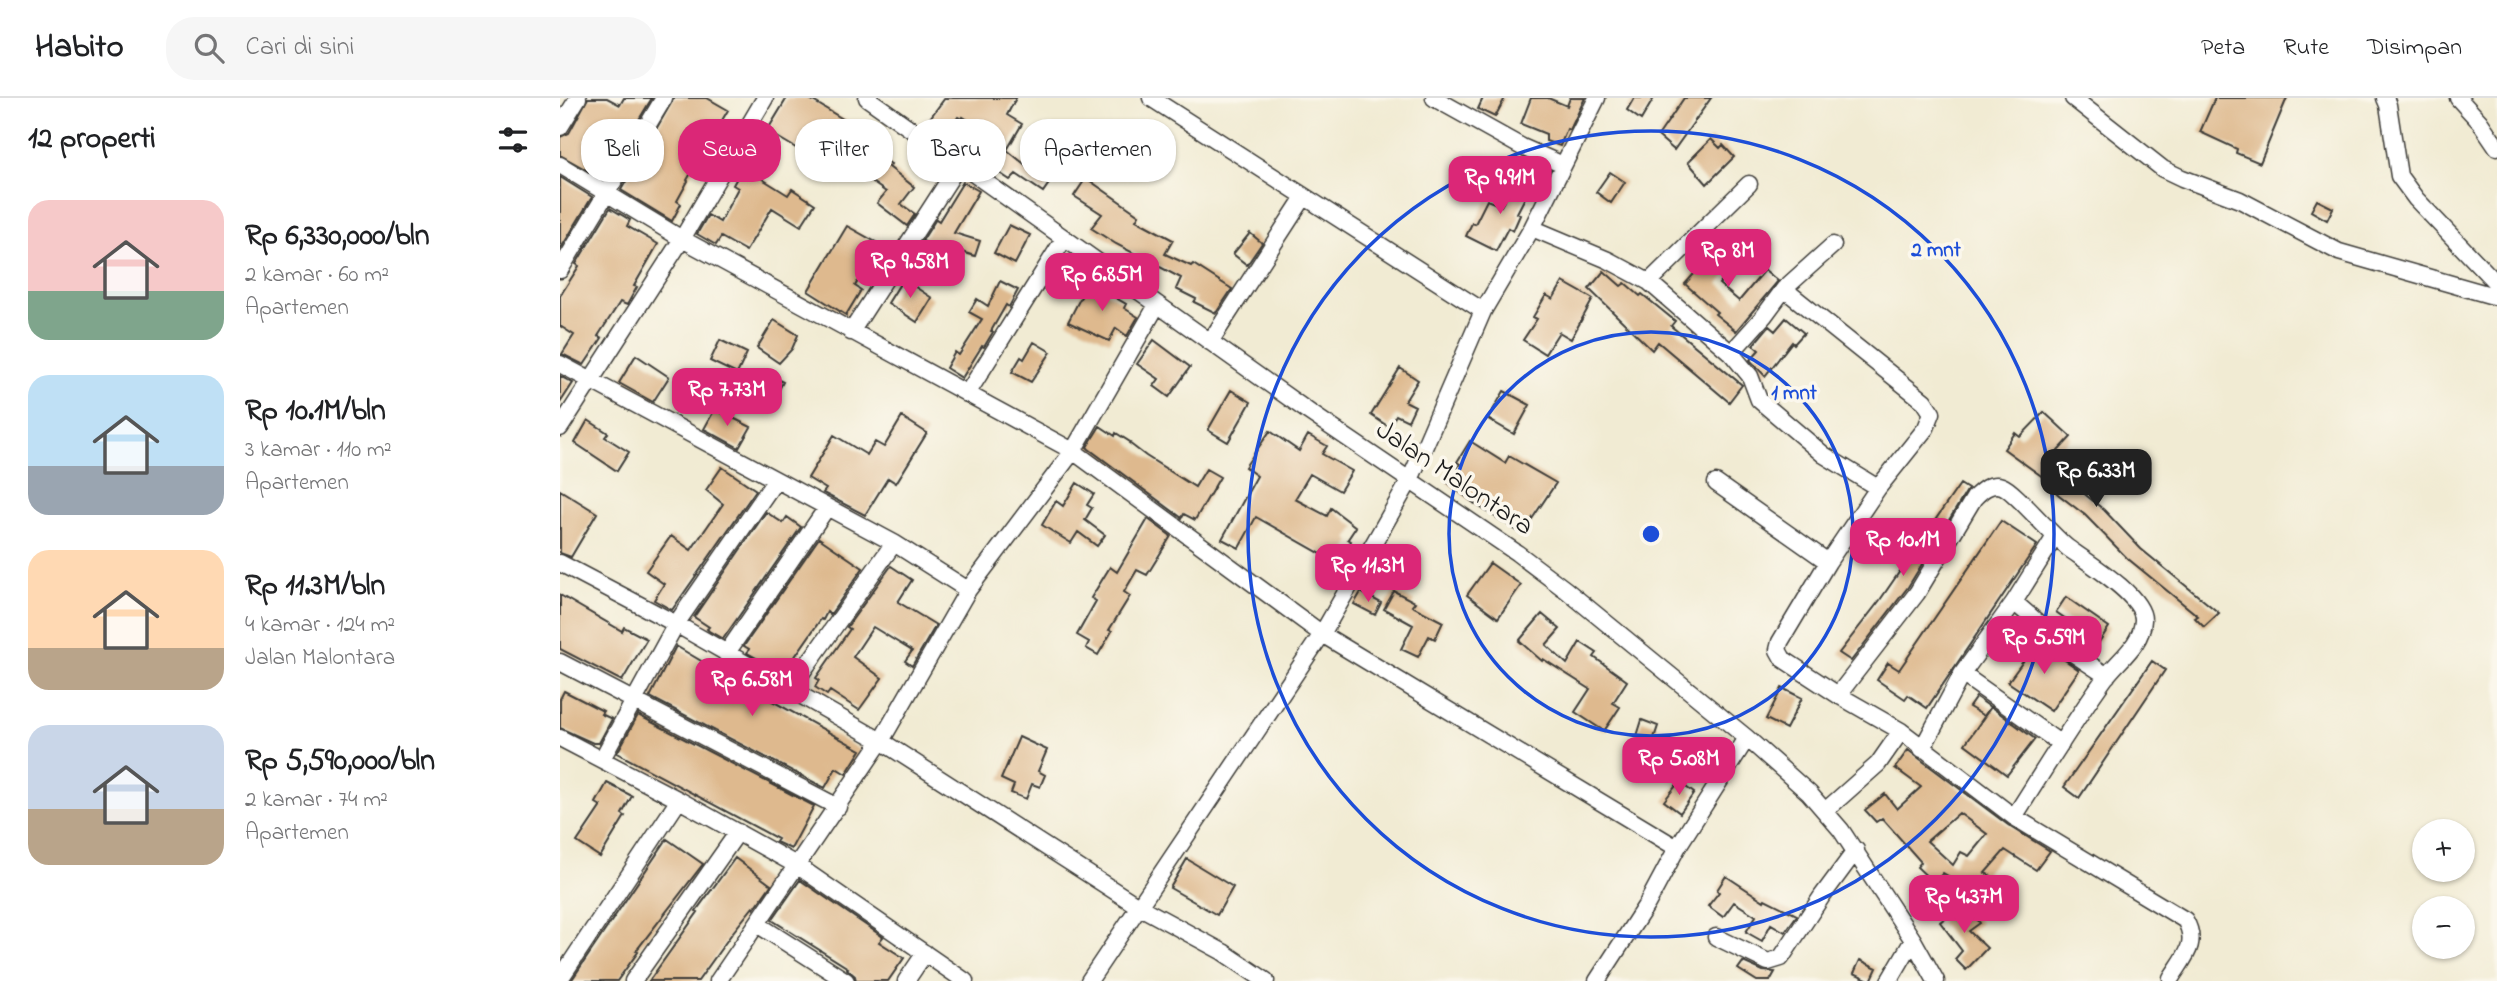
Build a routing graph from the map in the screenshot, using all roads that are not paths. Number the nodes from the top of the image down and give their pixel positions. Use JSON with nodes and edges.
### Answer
{"nodes":[{"id":1,"x":578,"y":98,"type":"edge"},
{"id":2,"x":664,"y":98,"type":"edge"},
{"id":3,"x":765,"y":98,"type":"edge"},
{"id":4,"x":867,"y":98,"type":"edge"},
{"id":5,"x":1151,"y":98,"type":"edge"},
{"id":6,"x":1434,"y":98,"type":"edge"},
{"id":7,"x":1597,"y":98,"type":"edge"},
{"id":8,"x":2073,"y":98,"type":"edge"},
{"id":9,"x":2385,"y":98,"type":"edge"},
{"id":10,"x":2458,"y":98,"type":"edge"},
{"id":11,"x":907,"y":126,"type":"edge"},
{"id":12,"x":560,"y":127,"type":"edge"},
{"id":13,"x":2497,"y":147,"type":"edge"},
{"id":14,"x":560,"y":165,"type":"edge"},
{"id":15,"x":1563,"y":165,"type":"junction"},
{"id":16,"x":948,"y":182,"type":"edge"},
{"id":17,"x":986,"y":182,"type":"edge"},
{"id":18,"x":1749,"y":184,"type":"dead end"},
{"id":19,"x":607,"y":193,"type":"junction"},
{"id":20,"x":1304,"y":197,"type":"junction"},
{"id":21,"x":1532,"y":229,"type":"junction"},
{"id":22,"x":682,"y":239,"type":"junction"},
{"id":23,"x":1065,"y":239,"type":"junction"},
{"id":24,"x":1833,"y":245,"type":"dead end"},
{"id":25,"x":560,"y":270,"type":"edge"},
{"id":26,"x":1649,"y":282,"type":"junction"},
{"id":27,"x":2497,"y":284,"type":"edge"},
{"id":28,"x":1784,"y":289,"type":"junction"},
{"id":29,"x":2497,"y":297,"type":"edge"},
{"id":30,"x":1157,"y":305,"type":"junction"},
{"id":31,"x":1483,"y":311,"type":"junction"},
{"id":32,"x":851,"y":332,"type":"junction"},
{"id":33,"x":1210,"y":342,"type":"junction"},
{"id":34,"x":1731,"y":353,"type":"junction"},
{"id":35,"x":560,"y":364,"type":"edge"},
{"id":36,"x":591,"y":382,"type":"junction"},
{"id":37,"x":967,"y":394,"type":"junction"},
{"id":38,"x":560,"y":428,"type":"edge"},
{"id":39,"x":1073,"y":451,"type":"junction"},
{"id":40,"x":1410,"y":480,"type":"junction"},
{"id":41,"x":775,"y":481,"type":"junction"},
{"id":42,"x":1716,"y":483,"type":"dead end"},
{"id":43,"x":1878,"y":488,"type":"junction"},
{"id":44,"x":826,"y":509,"type":"junction"},
{"id":45,"x":2054,"y":538,"type":"junction"},
{"id":46,"x":894,"y":543,"type":"junction"},
{"id":47,"x":1828,"y":562,"type":"junction"},
{"id":48,"x":560,"y":563,"type":"edge"},
{"id":49,"x":968,"y":590,"type":"junction"},
{"id":50,"x":2014,"y":602,"type":"junction"},
{"id":51,"x":676,"y":624,"type":"junction"},
{"id":52,"x":1322,"y":634,"type":"junction"},
{"id":53,"x":726,"y":653,"type":"junction"},
{"id":54,"x":560,"y":662,"type":"edge"},
{"id":55,"x":1962,"y":674,"type":"junction"},
{"id":56,"x":2107,"y":676,"type":"junction"},
{"id":57,"x":790,"y":688,"type":"junction"},
{"id":58,"x":1838,"y":695,"type":"junction"},
{"id":59,"x":633,"y":701,"type":"junction"},
{"id":60,"x":1901,"y":731,"type":"junction"},
{"id":61,"x":560,"y":738,"type":"edge"},
{"id":62,"x":1748,"y":738,"type":"junction"},
{"id":63,"x":881,"y":741,"type":"junction"},
{"id":64,"x":2061,"y":744,"type":"junction"},
{"id":65,"x":1922,"y":749,"type":"junction"},
{"id":66,"x":602,"y":760,"type":"junction"},
{"id":67,"x":679,"y":800,"type":"junction"},
{"id":68,"x":838,"y":807,"type":"junction"},
{"id":69,"x":1825,"y":811,"type":"junction"},
{"id":70,"x":2014,"y":817,"type":"junction"},
{"id":71,"x":738,"y":832,"type":"junction"},
{"id":72,"x":1677,"y":848,"type":"junction"},
{"id":73,"x":1856,"y":850,"type":"junction"},
{"id":74,"x":798,"y":866,"type":"junction"},
{"id":75,"x":1138,"y":906,"type":"junction"},
{"id":76,"x":757,"y":924,"type":"junction"},
{"id":77,"x":1716,"y":937,"type":"dead end"},
{"id":78,"x":1913,"y":940,"type":"junction"},
{"id":79,"x":925,"y":953,"type":"junction"},
{"id":80,"x":2171,"y":978,"type":"dead end"},
{"id":81,"x":562,"y":979,"type":"edge"},
{"id":82,"x":633,"y":981,"type":"edge"},
{"id":83,"x":718,"y":981,"type":"edge"},
{"id":84,"x":846,"y":981,"type":"edge"},
{"id":85,"x":906,"y":981,"type":"edge"},
{"id":86,"x":965,"y":981,"type":"edge"},
{"id":87,"x":1089,"y":981,"type":"edge"},
{"id":88,"x":1266,"y":981,"type":"edge"},
{"id":89,"x":1597,"y":981,"type":"edge"},
{"id":90,"x":1889,"y":981,"type":"edge"},
{"id":91,"x":1936,"y":981,"type":"edge"}],
"edges":[{"from":1,"to":12,"type":"street"},
{"from":2,"to":19,"type":"street"},
{"from":3,"to":22,"type":"street"},
{"from":4,"to":11,"type":"street","name":"Jalan Malontara"},
{"from":5,"to":20,"type":"street"},
{"from":6,"to":15,"type":"street"},
{"from":7,"to":15,"type":"street"},
{"from":8,"to":29,"type":"street"},
{"from":9,"to":27,"type":"street"},
{"from":10,"to":13,"type":"street"},
{"from":14,"to":19,"type":"street"},
{"from":15,"to":21,"type":"street"},
{"from":16,"to":32,"type":"street"},
{"from":17,"to":23,"type":"street","name":"Jalan Malontara"},
{"from":18,"to":26,"type":"street"},
{"from":19,"to":22,"type":"street"},
{"from":19,"to":25,"type":"street"},
{"from":20,"to":31,"type":"street"},
{"from":20,"to":33,"type":"street"},
{"from":21,"to":26,"type":"street"},
{"from":21,"to":31,"type":"street"},
{"from":22,"to":32,"type":"street"},
{"from":22,"to":36,"type":"street"},
{"from":23,"to":30,"type":"street","name":"Jalan Malontara"},
{"from":23,"to":37,"type":"street"},
{"from":24,"to":28,"type":"street"},
{"from":26,"to":34,"type":"street"},
{"from":28,"to":34,"type":"street"},
{"from":28,"to":43,"type":"street"},
{"from":30,"to":33,"type":"street","name":"Jalan Malontara"},
{"from":30,"to":39,"type":"street"},
{"from":31,"to":40,"type":"street"},
{"from":32,"to":37,"type":"street"},
{"from":33,"to":40,"type":"street","name":"Jalan Malontara"},
{"from":34,"to":43,"type":"street"},
{"from":35,"to":36,"type":"street"},
{"from":36,"to":38,"type":"street"},
{"from":36,"to":41,"type":"street"},
{"from":37,"to":39,"type":"street"},
{"from":39,"to":49,"type":"street"},
{"from":39,"to":52,"type":"street"},
{"from":40,"to":52,"type":"street"},
{"from":40,"to":62,"type":"street","name":"Jalan Malontara"},
{"from":41,"to":44,"type":"street"},
{"from":41,"to":51,"type":"street"},
{"from":42,"to":47,"type":"street"},
{"from":43,"to":47,"type":"street"},
{"from":44,"to":46,"type":"street"},
{"from":44,"to":53,"type":"street"},
{"from":45,"to":50,"type":"street"},
{"from":45,"to":56,"type":"street"},
{"from":45,"to":58,"type":"street"},
{"from":46,"to":49,"type":"street"},
{"from":46,"to":57,"type":"street"},
{"from":47,"to":58,"type":"street"},
{"from":48,"to":51,"type":"street"},
{"from":49,"to":63,"type":"street"},
{"from":50,"to":55,"type":"street"},
{"from":50,"to":56,"type":"street"},
{"from":51,"to":53,"type":"street"},
{"from":51,"to":59,"type":"street"},
{"from":52,"to":72,"type":"street"},
{"from":52,"to":75,"type":"street"},
{"from":53,"to":57,"type":"street"},
{"from":54,"to":59,"type":"street"},
{"from":55,"to":64,"type":"street"},
{"from":55,"to":65,"type":"street"},
{"from":56,"to":64,"type":"street"},
{"from":57,"to":63,"type":"street"},
{"from":58,"to":60,"type":"street"},
{"from":59,"to":66,"type":"street"},
{"from":59,"to":68,"type":"street"},
{"from":60,"to":65,"type":"street"},
{"from":60,"to":69,"type":"street"},
{"from":61,"to":66,"type":"street"},
{"from":62,"to":69,"type":"street","name":"Jalan Malontara"},
{"from":62,"to":72,"type":"street"},
{"from":63,"to":68,"type":"street"},
{"from":63,"to":75,"type":"street"},
{"from":64,"to":70,"type":"street"},
{"from":65,"to":70,"type":"street"},
{"from":66,"to":67,"type":"street"},
{"from":67,"to":71,"type":"street"},
{"from":67,"to":81,"type":"street"},
{"from":68,"to":74,"type":"street"},
{"from":69,"to":73,"type":"street","name":"Jalan Malontara"},
{"from":70,"to":80,"type":"street"},
{"from":71,"to":74,"type":"street"},
{"from":71,"to":82,"type":"street"},
{"from":72,"to":89,"type":"street"},
{"from":73,"to":77,"type":"street"},
{"from":73,"to":78,"type":"street","name":"Jalan Malontara"},
{"from":74,"to":76,"type":"street"},
{"from":74,"to":79,"type":"street"},
{"from":75,"to":87,"type":"street"},
{"from":75,"to":88,"type":"street"},
{"from":76,"to":83,"type":"street"},
{"from":76,"to":84,"type":"street"},
{"from":78,"to":90,"type":"street"},
{"from":78,"to":91,"type":"street","name":"Jalan Malontara"},
{"from":79,"to":85,"type":"street"},
{"from":79,"to":86,"type":"street"}]}
